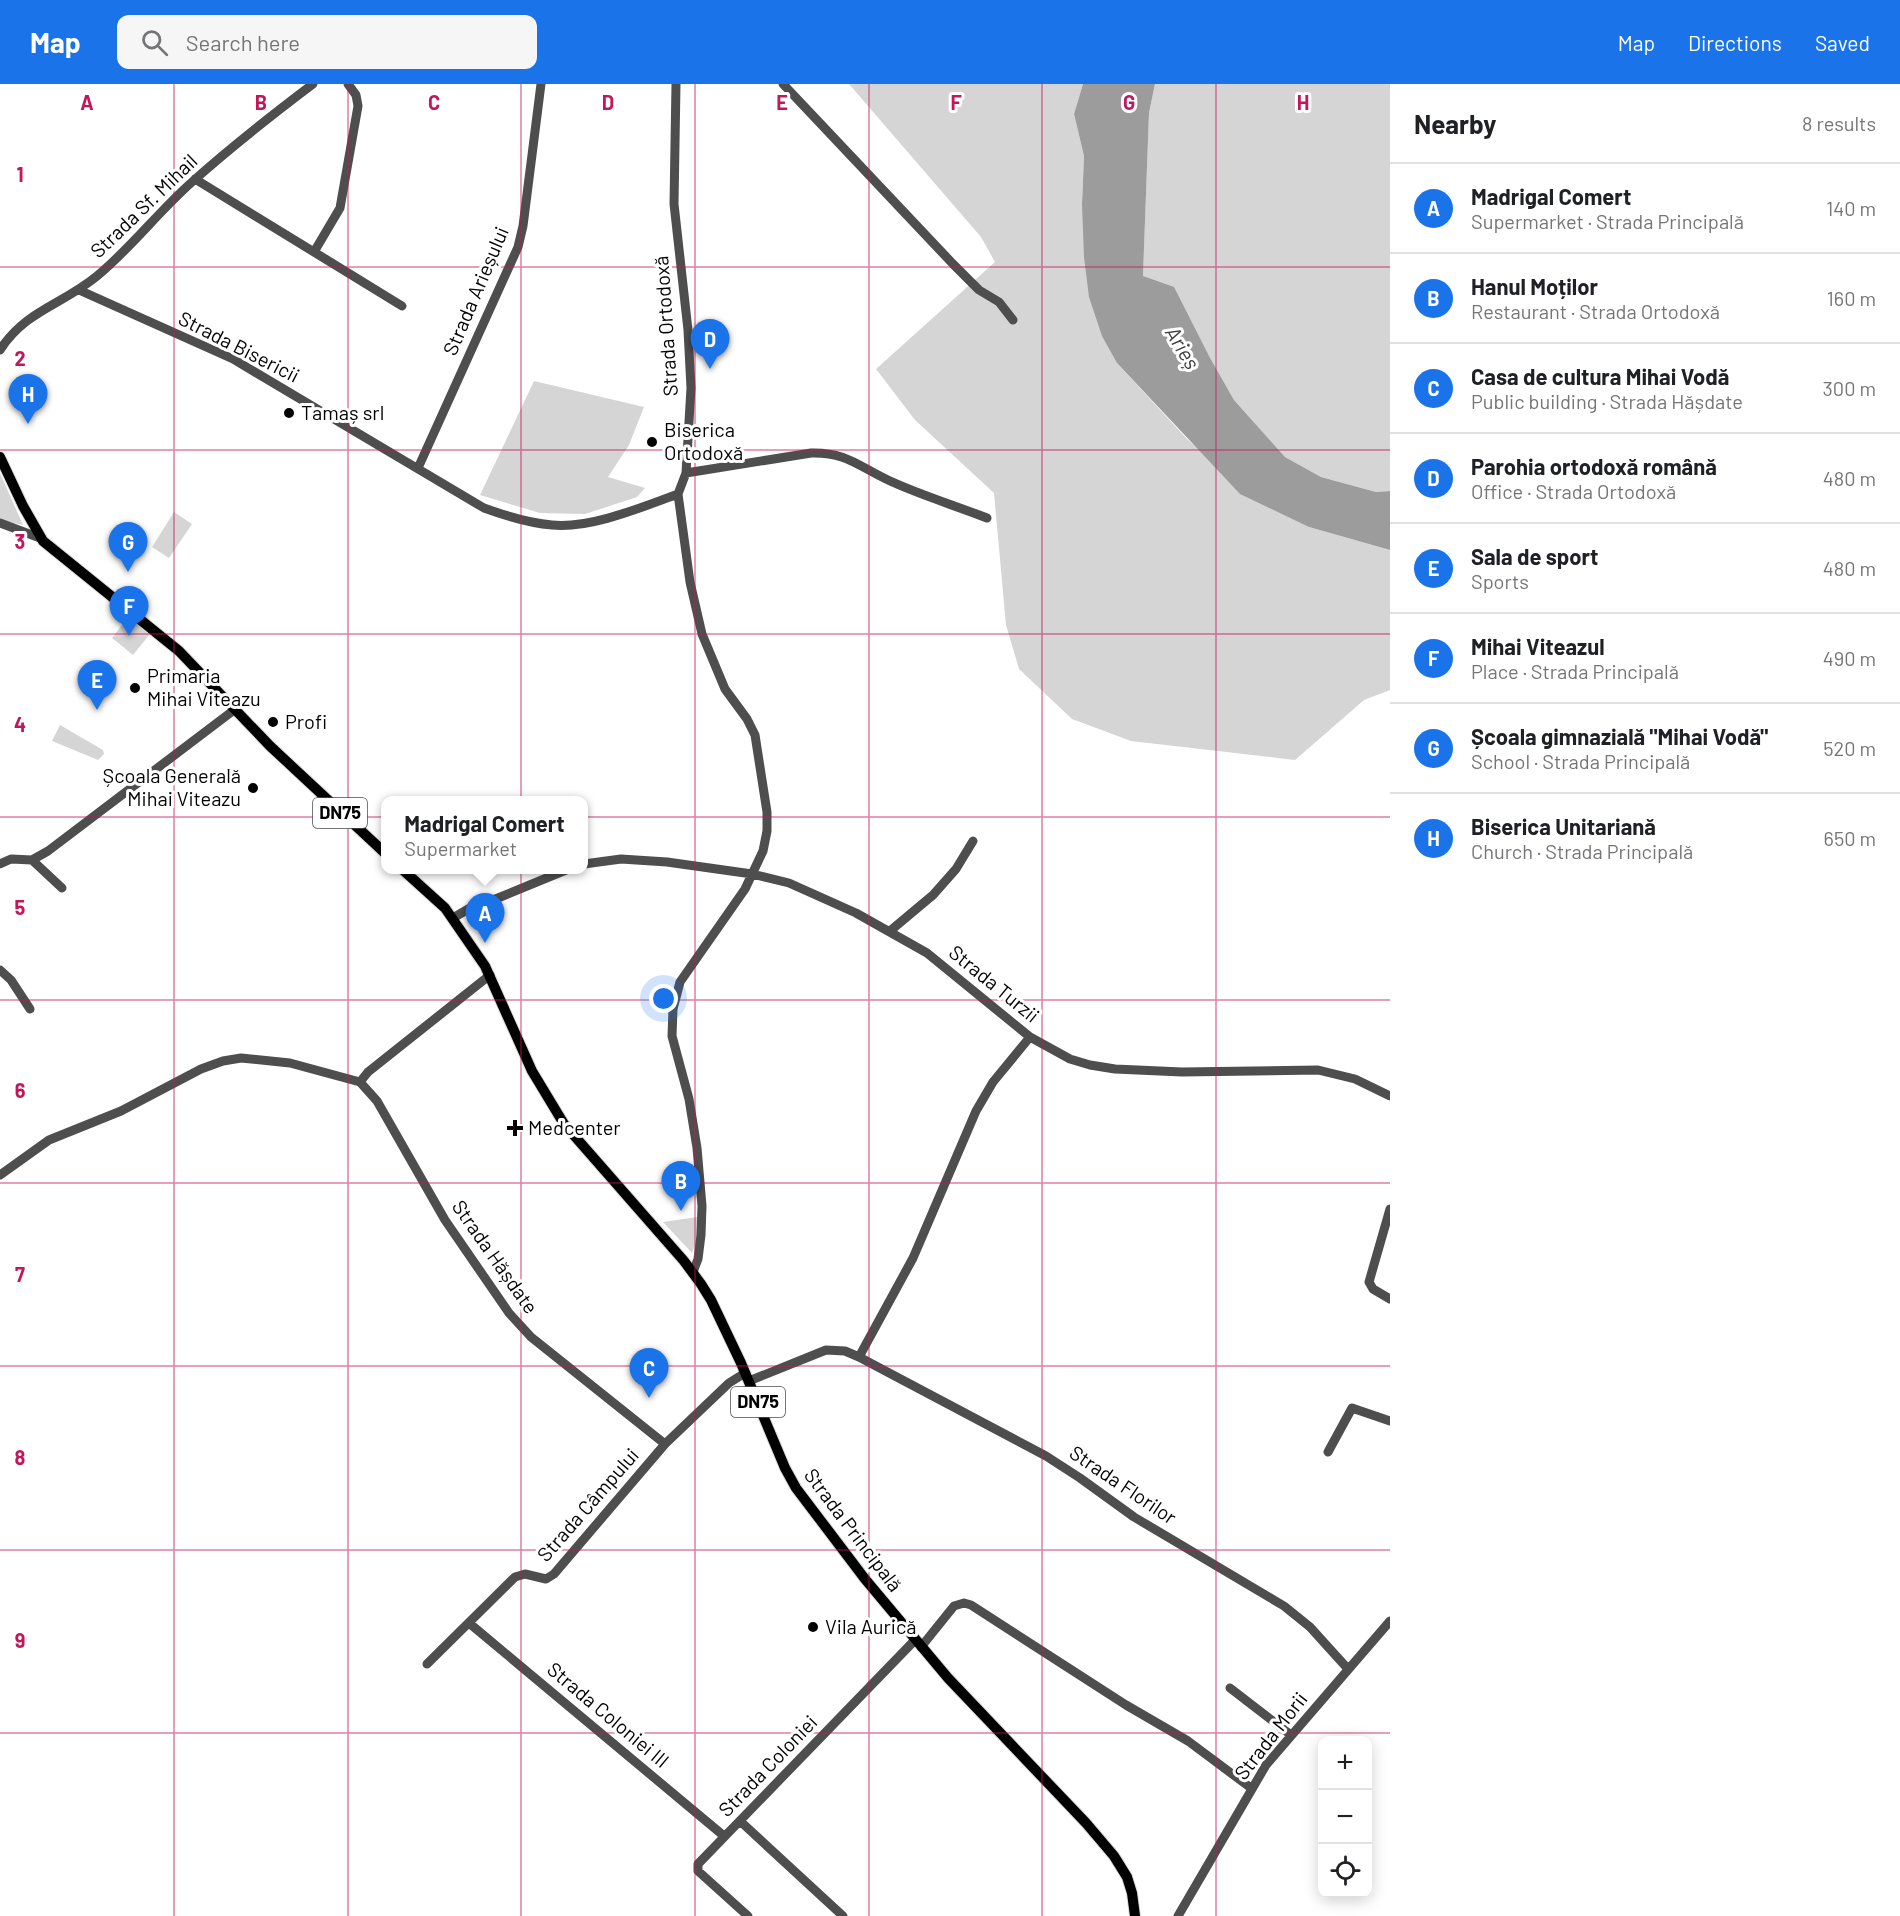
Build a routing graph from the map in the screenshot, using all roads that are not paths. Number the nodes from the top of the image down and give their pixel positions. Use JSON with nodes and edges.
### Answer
{"nodes":[{"id":1,"x":313,"y":84,"type":"edge"},
{"id":2,"x":348,"y":84,"type":"edge"},
{"id":3,"x":541,"y":84,"type":"edge"},
{"id":4,"x":676,"y":84,"type":"edge"},
{"id":5,"x":783,"y":84,"type":"edge"},
{"id":6,"x":195,"y":179,"type":"junction"},
{"id":7,"x":314,"y":252,"type":"junction"},
{"id":8,"x":79,"y":290,"type":"junction"},
{"id":9,"x":402,"y":306,"type":"dead end"},
{"id":10,"x":1013,"y":320,"type":"dead end"},
{"id":11,"x":0,"y":351,"type":"edge"},
{"id":12,"x":0,"y":457,"type":"edge"},
{"id":13,"x":418,"y":468,"type":"junction"},
{"id":14,"x":686,"y":473,"type":"junction"},
{"id":15,"x":678,"y":494,"type":"junction"},
{"id":16,"x":987,"y":518,"type":"dead end"},
{"id":17,"x":0,"y":523,"type":"edge"},
{"id":18,"x":40,"y":538,"type":"junction"},
{"id":19,"x":234,"y":710,"type":"junction"},
{"id":20,"x":974,"y":841,"type":"dead end"},
{"id":21,"x":381,"y":849,"type":"edge"},
{"id":22,"x":32,"y":860,"type":"junction"},
{"id":23,"x":588,"y":863,"type":"edge"},
{"id":24,"x":0,"y":864,"type":"edge"},
{"id":25,"x":407,"y":874,"type":"edge"},
{"id":26,"x":556,"y":874,"type":"edge"},
{"id":27,"x":752,"y":874,"type":"junction"},
{"id":28,"x":62,"y":888,"type":"dead end"},
{"id":29,"x":453,"y":918,"type":"junction"},
{"id":30,"x":891,"y":931,"type":"junction"},
{"id":31,"x":0,"y":970,"type":"edge"},
{"id":32,"x":490,"y":975,"type":"junction"},
{"id":33,"x":30,"y":1009,"type":"dead end"},
{"id":34,"x":1030,"y":1037,"type":"junction"},
{"id":35,"x":360,"y":1082,"type":"junction"},
{"id":36,"x":1390,"y":1096,"type":"edge"},
{"id":37,"x":0,"y":1175,"type":"edge"},
{"id":38,"x":1390,"y":1209,"type":"edge"},
{"id":39,"x":693,"y":1272,"type":"junction"},
{"id":40,"x":1390,"y":1299,"type":"edge"},
{"id":41,"x":859,"y":1357,"type":"junction"},
{"id":42,"x":747,"y":1377,"type":"junction"},
{"id":43,"x":1390,"y":1421,"type":"edge"},
{"id":44,"x":665,"y":1444,"type":"junction"},
{"id":45,"x":1328,"y":1452,"type":"dead end"},
{"id":46,"x":1390,"y":1621,"type":"edge"},
{"id":47,"x":469,"y":1623,"type":"junction"},
{"id":48,"x":918,"y":1643,"type":"junction"},
{"id":49,"x":427,"y":1664,"type":"dead end"},
{"id":50,"x":1348,"y":1669,"type":"junction"},
{"id":51,"x":1230,"y":1688,"type":"dead end"},
{"id":52,"x":1291,"y":1735,"type":"junction"},
{"id":53,"x":1251,"y":1788,"type":"junction"},
{"id":54,"x":740,"y":1821,"type":"junction"},
{"id":55,"x":724,"y":1836,"type":"junction"},
{"id":56,"x":748,"y":1916,"type":"edge"},
{"id":57,"x":843,"y":1916,"type":"edge"},
{"id":58,"x":1135,"y":1916,"type":"edge"},
{"id":59,"x":1178,"y":1916,"type":"edge"}],
"edges":[{"from":1,"to":6,"type":"street","name":"Strada Sf. Mihail"},
{"from":2,"to":7,"type":"street"},
{"from":3,"to":13,"type":"street","name":"Strada Arieșului"},
{"from":4,"to":14,"type":"street","name":"Strada Ortodoxă"},
{"from":5,"to":10,"type":"street"},
{"from":6,"to":7,"type":"street"},
{"from":6,"to":8,"type":"street","name":"Strada Sf. Mihail"},
{"from":7,"to":9,"type":"street"},
{"from":8,"to":11,"type":"street","name":"Strada Sf. Mihail"},
{"from":8,"to":13,"type":"street","name":"Strada Bisericii"},
{"from":12,"to":18,"type":"main road","number":"DN75"},
{"from":13,"to":15,"type":"street","name":"Strada Bisericii"},
{"from":14,"to":15,"type":"street","name":"Strada Ortodoxă"},
{"from":14,"to":16,"type":"street"},
{"from":15,"to":27,"type":"street","name":"Strada Ortodoxă"},
{"from":17,"to":18,"type":"street"},
{"from":18,"to":19,"type":"main road","number":"DN75"},
{"from":19,"to":21,"type":"main road","number":"DN75"},
{"from":19,"to":22,"type":"street"},
{"from":20,"to":30,"type":"street"},
{"from":22,"to":24,"type":"street"},
{"from":22,"to":28,"type":"street"},
{"from":23,"to":27,"type":"street","name":"Strada Turzii"},
{"from":25,"to":29,"type":"main road","name":"Strada Principală","number":"DN75"},
{"from":26,"to":29,"type":"street"},
{"from":27,"to":30,"type":"street","name":"Strada Turzii"},
{"from":27,"to":39,"type":"street","name":"Strada Ortodoxă"},
{"from":29,"to":32,"type":"main road","name":"Strada Principală","number":"DN75"},
{"from":30,"to":34,"type":"street","name":"Strada Turzii"},
{"from":31,"to":33,"type":"street"},
{"from":32,"to":35,"type":"street"},
{"from":32,"to":39,"type":"main road","name":"Strada Principală","number":"DN75"},
{"from":34,"to":36,"type":"street","name":"Strada Turzii"},
{"from":34,"to":41,"type":"street"},
{"from":35,"to":37,"type":"street"},
{"from":35,"to":44,"type":"street","name":"Strada Hășdate"},
{"from":38,"to":40,"type":"street"},
{"from":39,"to":42,"type":"main road","name":"Strada Principală","number":"DN75"},
{"from":41,"to":42,"type":"street","name":"Strada Florilor"},
{"from":41,"to":50,"type":"street","name":"Strada Florilor"},
{"from":42,"to":44,"type":"street","name":"Strada Câmpului"},
{"from":42,"to":48,"type":"main road","name":"Strada Principală","number":"DN75"},
{"from":43,"to":45,"type":"street"},
{"from":44,"to":47,"type":"street","name":"Strada Câmpului"},
{"from":46,"to":50,"type":"street","name":"Strada Morii"},
{"from":47,"to":49,"type":"street","name":"Strada Câmpului"},
{"from":47,"to":55,"type":"street","name":"Strada Coloniei III"},
{"from":48,"to":53,"type":"street","name":"Strada Coloniei"},
{"from":48,"to":54,"type":"street","name":"Strada Coloniei"},
{"from":48,"to":58,"type":"main road","name":"Strada Principală","number":"DN75"},
{"from":50,"to":52,"type":"street","name":"Strada Morii"},
{"from":51,"to":52,"type":"street"},
{"from":52,"to":53,"type":"street","name":"Strada Morii"},
{"from":53,"to":59,"type":"street","name":"Strada Morii"},
{"from":54,"to":55,"type":"street","name":"Strada Coloniei"},
{"from":54,"to":57,"type":"street"},
{"from":55,"to":56,"type":"street","name":"Strada Coloniei"}]}
